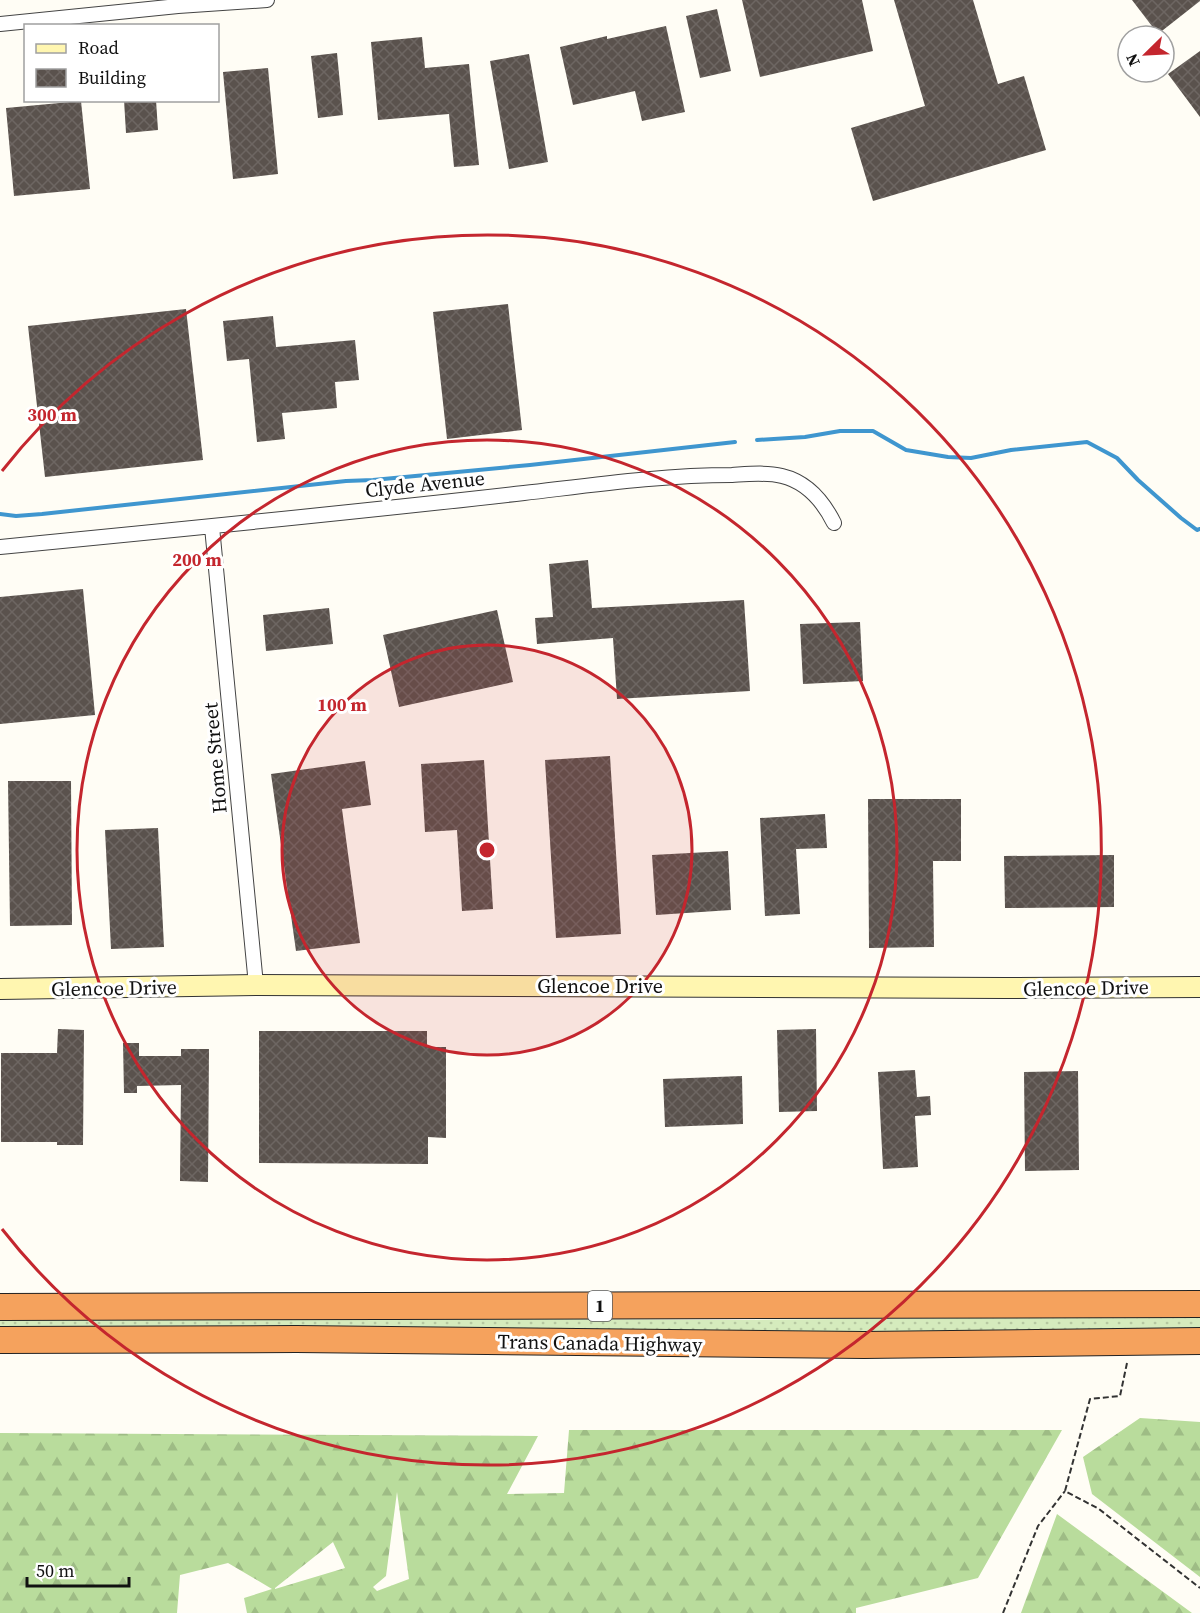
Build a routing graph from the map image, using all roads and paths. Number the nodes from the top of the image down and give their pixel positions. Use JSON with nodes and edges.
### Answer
{"nodes":[{"id":1,"x":267,"y":0,"type":"edge"},
{"id":2,"x":0,"y":24,"type":"edge"},
{"id":3,"x":834,"y":523,"type":"dead end"},
{"id":4,"x":212,"y":527,"type":"junction"},
{"id":5,"x":0,"y":547,"type":"edge"},
{"id":6,"x":256,"y":985,"type":"junction"},
{"id":7,"x":1200,"y":987,"type":"edge"},
{"id":8,"x":0,"y":989,"type":"edge"},
{"id":9,"x":1200,"y":1304,"type":"edge"},
{"id":10,"x":0,"y":1307,"type":"edge"},
{"id":11,"x":0,"y":1340,"type":"edge"},
{"id":12,"x":1200,"y":1341,"type":"edge"},
{"id":13,"x":899,"y":1345,"type":"junction"},
{"id":14,"x":1200,"y":1353,"type":"edge"},
{"id":15,"x":1128,"y":1354,"type":"junction"},
{"id":16,"x":1065,"y":1491,"type":"junction"},
{"id":17,"x":1200,"y":1588,"type":"edge"},
{"id":18,"x":1003,"y":1613,"type":"edge"}],
"edges":[{"from":1,"to":2,"type":"street"},
{"from":3,"to":4,"type":"street","name":"Clyde Avenue"},
{"from":4,"to":5,"type":"street","name":"Clyde Avenue"},
{"from":4,"to":6,"type":"street","name":"Home Street"},
{"from":6,"to":7,"type":"street","name":"Glencoe Drive"},
{"from":6,"to":8,"type":"street","name":"Glencoe Drive"},
{"from":9,"to":10,"type":"highway","name":"Trans Canada Highway","number":"1"},
{"from":11,"to":13,"type":"highway","name":"Trans Canada Highway","number":"1"},
{"from":12,"to":13,"type":"highway","name":"Trans Canada Highway","number":"1"},
{"from":13,"to":15,"type":"highway"},
{"from":14,"to":15,"type":"highway"},
{"from":15,"to":16,"type":"path"},
{"from":16,"to":17,"type":"path"},
{"from":16,"to":18,"type":"path"}]}
